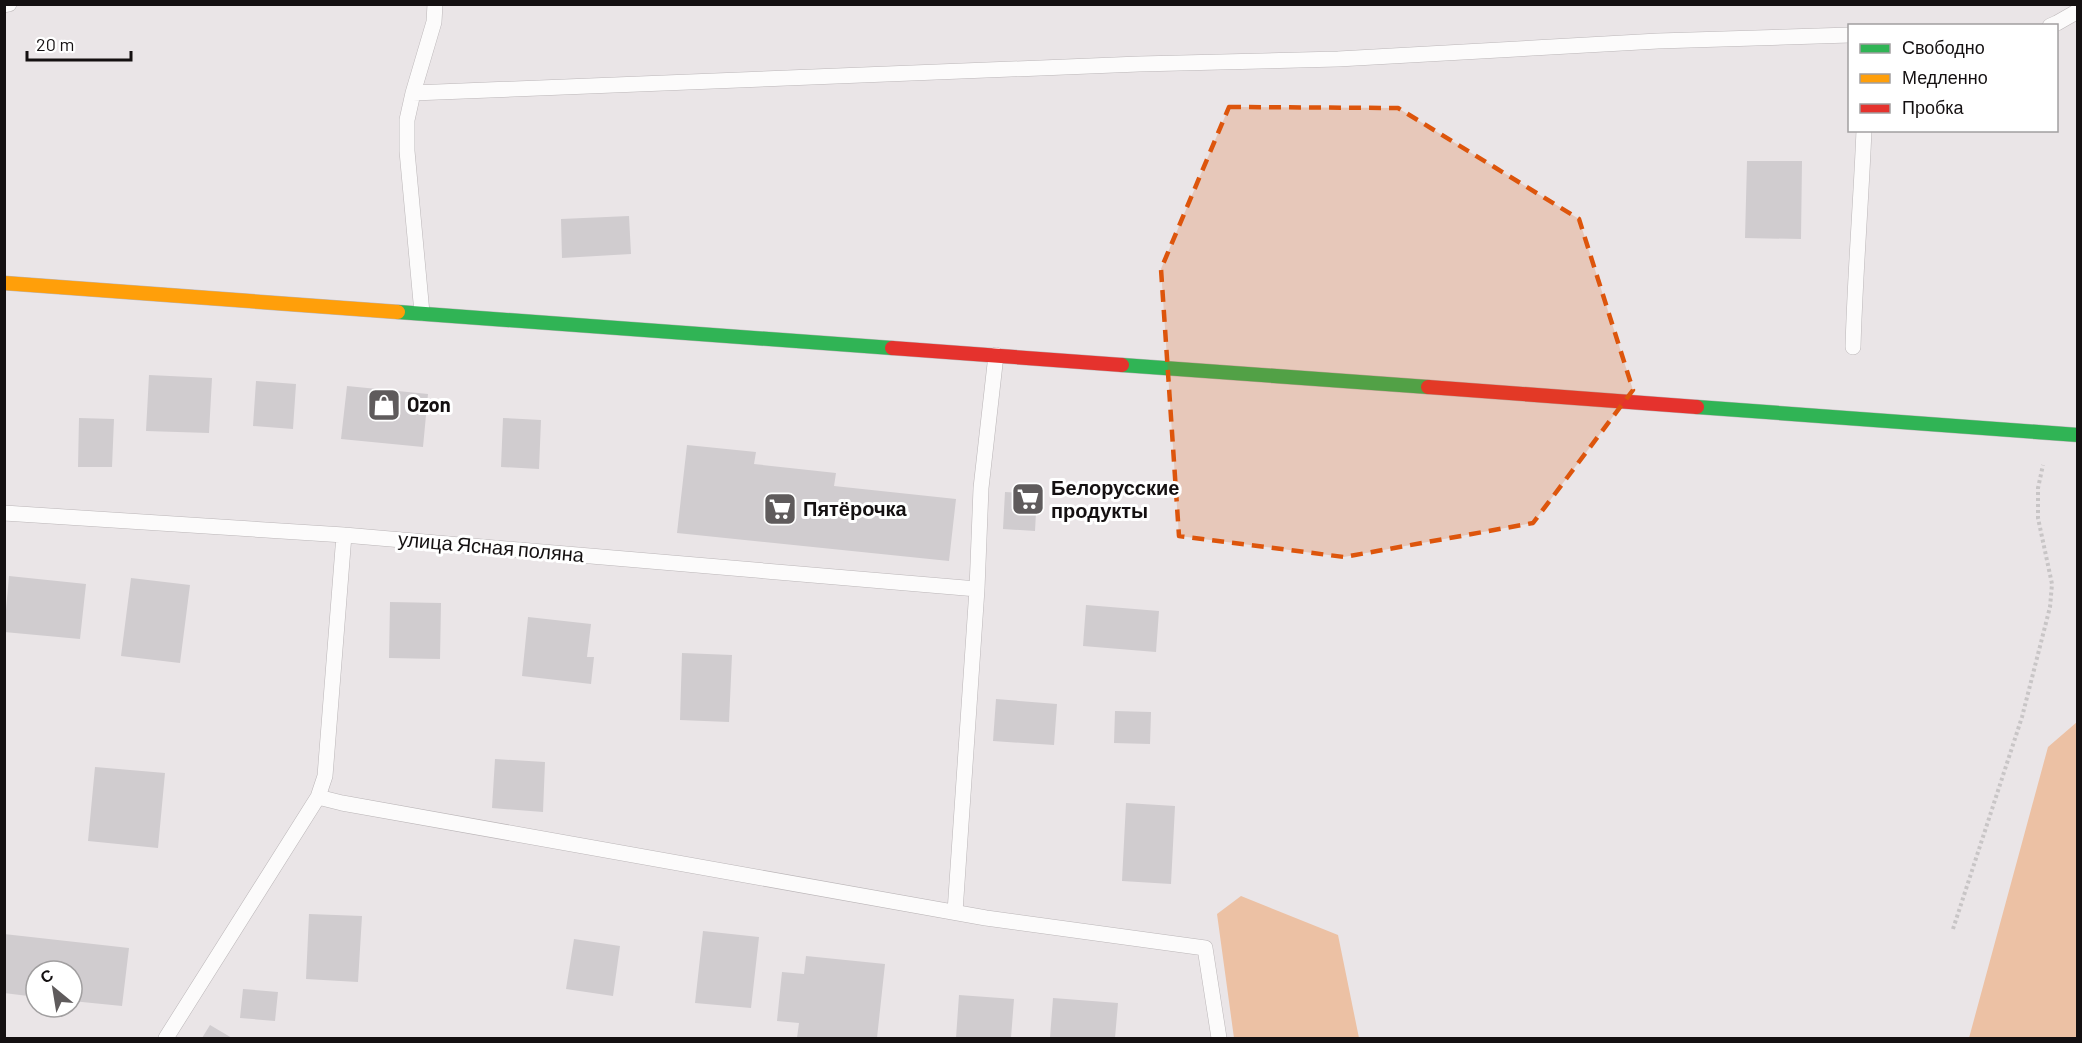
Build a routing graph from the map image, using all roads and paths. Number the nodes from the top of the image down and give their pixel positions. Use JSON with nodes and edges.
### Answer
{"nodes":[{"id":1,"x":9,"y":4,"type":"edge"},
{"id":2,"x":435,"y":4,"type":"edge"},
{"id":3,"x":4,"y":5,"type":"edge"},
{"id":4,"x":2078,"y":10,"type":"edge"},
{"id":5,"x":2055,"y":24,"type":"edge"},
{"id":6,"x":1848,"y":35,"type":"edge"},
{"id":7,"x":413,"y":93,"type":"junction"},
{"id":8,"x":1864,"y":132,"type":"edge"},
{"id":9,"x":4,"y":283,"type":"edge"},
{"id":10,"x":422,"y":313,"type":"junction"},
{"id":11,"x":1853,"y":347,"type":"dead end"},
{"id":12,"x":996,"y":355,"type":"junction"},
{"id":13,"x":2051,"y":433,"type":"junction"},
{"id":14,"x":2078,"y":435,"type":"edge"},
{"id":15,"x":4,"y":513,"type":"edge"},
{"id":16,"x":344,"y":535,"type":"junction"},
{"id":17,"x":977,"y":589,"type":"junction"},
{"id":18,"x":318,"y":797,"type":"junction"},
{"id":19,"x":955,"y":912,"type":"junction"},
{"id":20,"x":1953,"y":929,"type":"dead end"},
{"id":21,"x":166,"y":1038,"type":"edge"},
{"id":22,"x":1219,"y":1038,"type":"edge"}],
"edges":[{"from":1,"to":3,"type":"lane"},
{"from":2,"to":7,"type":"lane"},
{"from":4,"to":5,"type":"lane"},
{"from":6,"to":7,"type":"lane"},
{"from":7,"to":10,"type":"lane"},
{"from":8,"to":11,"type":"lane"},
{"from":9,"to":10,"type":"main road"},
{"from":10,"to":12,"type":"main road"},
{"from":12,"to":13,"type":"main road"},
{"from":12,"to":17,"type":"lane"},
{"from":13,"to":14,"type":"main road"},
{"from":13,"to":20,"type":"path"},
{"from":15,"to":16,"type":"lane","name":"улица Ясная поляна"},
{"from":16,"to":17,"type":"lane","name":"улица Ясная поляна"},
{"from":16,"to":18,"type":"lane"},
{"from":17,"to":19,"type":"lane"},
{"from":18,"to":19,"type":"lane"},
{"from":18,"to":21,"type":"lane"},
{"from":19,"to":22,"type":"lane"}]}
